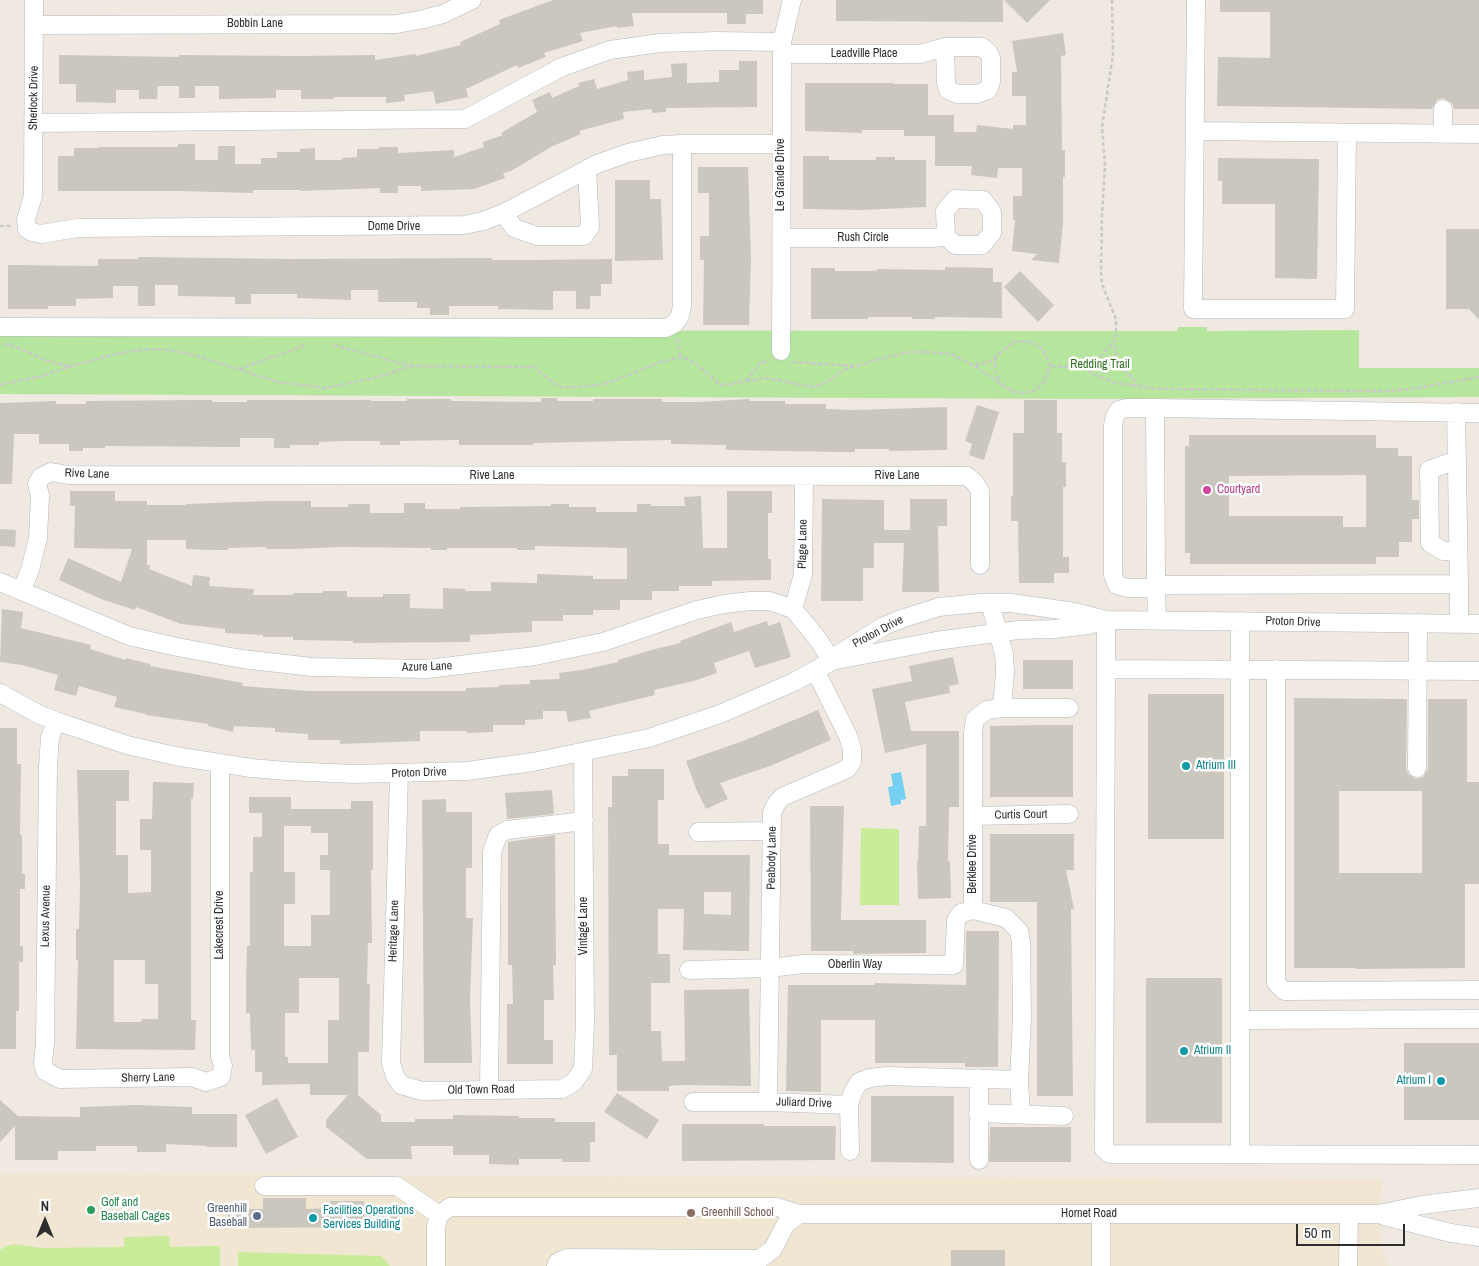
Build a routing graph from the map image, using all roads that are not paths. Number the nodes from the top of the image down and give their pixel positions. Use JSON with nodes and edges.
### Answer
{"nodes":[{"id":1,"x":34,"y":0,"type":"edge"},
{"id":2,"x":472,"y":0,"type":"edge"},
{"id":3,"x":792,"y":0,"type":"edge"},
{"id":4,"x":1196,"y":0,"type":"edge"},
{"id":5,"x":34,"y":25,"type":"junction"},
{"id":6,"x":945,"y":47,"type":"dead end"},
{"id":7,"x":782,"y":48,"type":"junction"},
{"id":8,"x":1443,"y":109,"type":"dead end"},
{"id":9,"x":34,"y":123,"type":"junction"},
{"id":10,"x":1195,"y":131,"type":"junction"},
{"id":11,"x":1347,"y":133,"type":"junction"},
{"id":12,"x":1443,"y":134,"type":"junction"},
{"id":13,"x":1479,"y":134,"type":"edge"},
{"id":14,"x":682,"y":144,"type":"junction"},
{"id":15,"x":781,"y":144,"type":"junction"},
{"id":16,"x":587,"y":169,"type":"junction"},
{"id":17,"x":33,"y":196,"type":"joint"},
{"id":18,"x":504,"y":213,"type":"junction"},
{"id":19,"x":946,"y":236,"type":"dead end"},
{"id":20,"x":781,"y":238,"type":"junction"},
{"id":21,"x":0,"y":327,"type":"edge"},
{"id":22,"x":780,"y":358,"type":"road end"},
{"id":23,"x":1155,"y":408,"type":"junction"},
{"id":24,"x":1456,"y":412,"type":"junction"},
{"id":25,"x":1479,"y":412,"type":"edge"},
{"id":26,"x":1457,"y":460,"type":"junction"},
{"id":27,"x":804,"y":477,"type":"junction"},
{"id":28,"x":1458,"y":551,"type":"junction"},
{"id":29,"x":980,"y":565,"type":"dead end"},
{"id":30,"x":0,"y":582,"type":"edge"},
{"id":31,"x":1459,"y":584,"type":"junction"},
{"id":32,"x":1156,"y":586,"type":"junction"},
{"id":33,"x":22,"y":590,"type":"junction"},
{"id":34,"x":990,"y":603,"type":"junction"},
{"id":35,"x":793,"y":609,"type":"junction"},
{"id":36,"x":1106,"y":620,"type":"junction"},
{"id":37,"x":1240,"y":620,"type":"junction"},
{"id":38,"x":1157,"y":621,"type":"junction"},
{"id":39,"x":1418,"y":624,"type":"junction"},
{"id":40,"x":1460,"y":624,"type":"junction"},
{"id":41,"x":1479,"y":624,"type":"edge"},
{"id":42,"x":997,"y":633,"type":"junction"},
{"id":43,"x":832,"y":661,"type":"junction"},
{"id":44,"x":1240,"y":668,"type":"junction"},
{"id":45,"x":1106,"y":669,"type":"junction"},
{"id":46,"x":1276,"y":669,"type":"junction"},
{"id":47,"x":815,"y":670,"type":"junction"},
{"id":48,"x":1418,"y":670,"type":"junction"},
{"id":49,"x":1479,"y":671,"type":"edge"},
{"id":50,"x":0,"y":693,"type":"edge"},
{"id":51,"x":1002,"y":708,"type":"junction"},
{"id":52,"x":1069,"y":708,"type":"dead end"},
{"id":53,"x":56,"y":721,"type":"junction"},
{"id":54,"x":583,"y":752,"type":"junction"},
{"id":55,"x":220,"y":763,"type":"junction"},
{"id":56,"x":1417,"y":768,"type":"dead end"},
{"id":57,"x":399,"y":774,"type":"junction"},
{"id":58,"x":1069,"y":814,"type":"dead end"},
{"id":59,"x":973,"y":816,"type":"junction"},
{"id":60,"x":584,"y":821,"type":"junction"},
{"id":61,"x":772,"y":831,"type":"junction"},
{"id":62,"x":698,"y":832,"type":"dead end"},
{"id":63,"x":973,"y":910,"type":"junction"},
{"id":64,"x":770,"y":968,"type":"junction"},
{"id":65,"x":689,"y":970,"type":"dead end"},
{"id":66,"x":1479,"y":990,"type":"edge"},
{"id":67,"x":1479,"y":1019,"type":"edge"},
{"id":68,"x":1241,"y":1020,"type":"junction"},
{"id":69,"x":979,"y":1078,"type":"junction"},
{"id":70,"x":84,"y":1079,"type":"joint"},
{"id":71,"x":1019,"y":1080,"type":"junction"},
{"id":72,"x":212,"y":1081,"type":"joint"},
{"id":73,"x":401,"y":1085,"type":"joint"},
{"id":74,"x":562,"y":1089,"type":"joint"},
{"id":75,"x":489,"y":1090,"type":"junction"},
{"id":76,"x":693,"y":1102,"type":"dead end"},
{"id":77,"x":768,"y":1102,"type":"junction"},
{"id":78,"x":849,"y":1105,"type":"junction"},
{"id":79,"x":978,"y":1113,"type":"junction"},
{"id":80,"x":1021,"y":1114,"type":"junction"},
{"id":81,"x":1064,"y":1116,"type":"dead end"},
{"id":82,"x":850,"y":1151,"type":"dead end"},
{"id":83,"x":1240,"y":1154,"type":"junction"},
{"id":84,"x":1479,"y":1155,"type":"edge"},
{"id":85,"x":979,"y":1160,"type":"dead end"},
{"id":86,"x":264,"y":1186,"type":"dead end"},
{"id":87,"x":1479,"y":1198,"type":"edge"},
{"id":88,"x":799,"y":1214,"type":"junction"},
{"id":89,"x":1101,"y":1214,"type":"junction"},
{"id":90,"x":1349,"y":1214,"type":"junction"},
{"id":91,"x":1378,"y":1214,"type":"junction"},
{"id":92,"x":439,"y":1215,"type":"junction"},
{"id":93,"x":1479,"y":1237,"type":"edge"},
{"id":94,"x":436,"y":1266,"type":"edge"},
{"id":95,"x":556,"y":1266,"type":"edge"},
{"id":96,"x":1101,"y":1266,"type":"edge"},
{"id":97,"x":1348,"y":1266,"type":"edge"}],
"edges":[{"from":1,"to":5,"type":"street","name":"Sherlock Drive"},
{"from":2,"to":5,"type":"street","name":"Bobbin Lane"},
{"from":3,"to":7,"type":"street","name":"Le Grande Drive"},
{"from":4,"to":10,"type":"street"},
{"from":5,"to":9,"type":"street","name":"Sherlock Drive"},
{"from":6,"to":7,"type":"street","name":"Leadville Place"},
{"from":7,"to":9,"type":"street","name":"Leadville Place"},
{"from":7,"to":15,"type":"street","name":"Le Grande Drive"},
{"from":8,"to":12,"type":"street"},
{"from":9,"to":17,"type":"street","name":"Sherlock Drive"},
{"from":10,"to":11,"type":"street"},
{"from":10,"to":11,"type":"street"},
{"from":11,"to":12,"type":"street"},
{"from":12,"to":13,"type":"street"},
{"from":14,"to":15,"type":"street","name":"Dome Drive"},
{"from":14,"to":16,"type":"street","name":"Dome Drive"},
{"from":14,"to":21,"type":"street"},
{"from":15,"to":20,"type":"street","name":"Le Grande Drive"},
{"from":16,"to":18,"type":"street","name":"Dome Drive"},
{"from":16,"to":18,"type":"street"},
{"from":17,"to":18,"type":"street","name":"Dome Drive"},
{"from":19,"to":20,"type":"street","name":"Rush Circle"},
{"from":20,"to":22,"type":"street","name":"Le Grande Drive"},
{"from":23,"to":24,"type":"street"},
{"from":23,"to":32,"type":"street"},
{"from":23,"to":32,"type":"street"},
{"from":24,"to":25,"type":"street"},
{"from":24,"to":26,"type":"street"},
{"from":26,"to":28,"type":"street"},
{"from":26,"to":28,"type":"street"},
{"from":27,"to":29,"type":"street","name":"Rive Lane"},
{"from":27,"to":33,"type":"street","name":"Rive Lane"},
{"from":27,"to":35,"type":"street","name":"Plage Lane"},
{"from":28,"to":31,"type":"street"},
{"from":30,"to":33,"type":"street","name":"Azure Lane"},
{"from":31,"to":32,"type":"street"},
{"from":31,"to":40,"type":"street"},
{"from":32,"to":38,"type":"street"},
{"from":33,"to":35,"type":"street","name":"Azure Lane"},
{"from":34,"to":36,"type":"street","name":"Proton Drive"},
{"from":34,"to":42,"type":"street"},
{"from":34,"to":43,"type":"street","name":"Proton Drive"},
{"from":35,"to":43,"type":"street"},
{"from":36,"to":38,"type":"street","name":"Proton Drive"},
{"from":36,"to":42,"type":"street","name":"Proton Drive"},
{"from":36,"to":45,"type":"street"},
{"from":37,"to":38,"type":"street","name":"Proton Drive"},
{"from":37,"to":39,"type":"street","name":"Proton Drive"},
{"from":37,"to":44,"type":"street"},
{"from":39,"to":40,"type":"street","name":"Proton Drive"},
{"from":39,"to":48,"type":"street"},
{"from":40,"to":41,"type":"street","name":"Proton Drive"},
{"from":42,"to":43,"type":"street","name":"Proton Drive"},
{"from":42,"to":51,"type":"street"},
{"from":43,"to":47,"type":"street","name":"Proton Drive"},
{"from":44,"to":45,"type":"street"},
{"from":44,"to":46,"type":"street"},
{"from":44,"to":68,"type":"street"},
{"from":45,"to":83,"type":"street"},
{"from":46,"to":48,"type":"street"},
{"from":46,"to":66,"type":"street"},
{"from":47,"to":54,"type":"street","name":"Proton Drive"},
{"from":47,"to":61,"type":"street","name":"Peabody Lane"},
{"from":48,"to":49,"type":"street"},
{"from":48,"to":56,"type":"street"},
{"from":50,"to":53,"type":"street","name":"Proton Drive"},
{"from":51,"to":52,"type":"street"},
{"from":51,"to":59,"type":"street","name":"Berklee Drive"},
{"from":53,"to":55,"type":"street","name":"Proton Drive"},
{"from":53,"to":70,"type":"street","name":"Lexus Avenue"},
{"from":54,"to":57,"type":"street","name":"Proton Drive"},
{"from":54,"to":60,"type":"street","name":"Vintage Lane"},
{"from":55,"to":57,"type":"street","name":"Proton Drive"},
{"from":55,"to":72,"type":"street","name":"Lakecrest Drive"},
{"from":57,"to":73,"type":"street","name":"Heritage Lane"},
{"from":58,"to":59,"type":"street","name":"Curtis Court"},
{"from":59,"to":63,"type":"street","name":"Berklee Drive"},
{"from":60,"to":74,"type":"street","name":"Vintage Lane"},
{"from":60,"to":75,"type":"street"},
{"from":61,"to":62,"type":"street"},
{"from":61,"to":64,"type":"street","name":"Peabody Lane"},
{"from":63,"to":64,"type":"street","name":"Oberlin Way"},
{"from":63,"to":71,"type":"street","name":"Berklee Drive"},
{"from":64,"to":65,"type":"street","name":"Oberlin Way"},
{"from":64,"to":77,"type":"street","name":"Peabody Lane"},
{"from":67,"to":68,"type":"street"},
{"from":68,"to":83,"type":"street"},
{"from":69,"to":71,"type":"street","name":"Juliard Drive"},
{"from":69,"to":78,"type":"street","name":"Juliard Drive"},
{"from":69,"to":79,"type":"street"},
{"from":70,"to":72,"type":"street","name":"Sherry Lane"},
{"from":71,"to":80,"type":"street","name":"Berklee Drive"},
{"from":73,"to":75,"type":"street","name":"Old Town Road"},
{"from":74,"to":75,"type":"street","name":"Old Town Road"},
{"from":76,"to":77,"type":"street","name":"Juliard Drive"},
{"from":77,"to":78,"type":"street","name":"Juliard Drive"},
{"from":78,"to":82,"type":"street"},
{"from":79,"to":80,"type":"street"},
{"from":79,"to":85,"type":"street"},
{"from":80,"to":81,"type":"street"},
{"from":83,"to":84,"type":"street"},
{"from":86,"to":92,"type":"street"},
{"from":87,"to":91,"type":"street","name":"Hornet Road"},
{"from":88,"to":89,"type":"street","name":"Hornet Road"},
{"from":88,"to":92,"type":"street","name":"Hornet Road"},
{"from":88,"to":95,"type":"street"},
{"from":89,"to":90,"type":"street","name":"Hornet Road"},
{"from":89,"to":96,"type":"street"},
{"from":90,"to":91,"type":"street","name":"Hornet Road"},
{"from":90,"to":97,"type":"street"},
{"from":91,"to":93,"type":"street","name":"Hornet Road"},
{"from":92,"to":94,"type":"street"}]}
